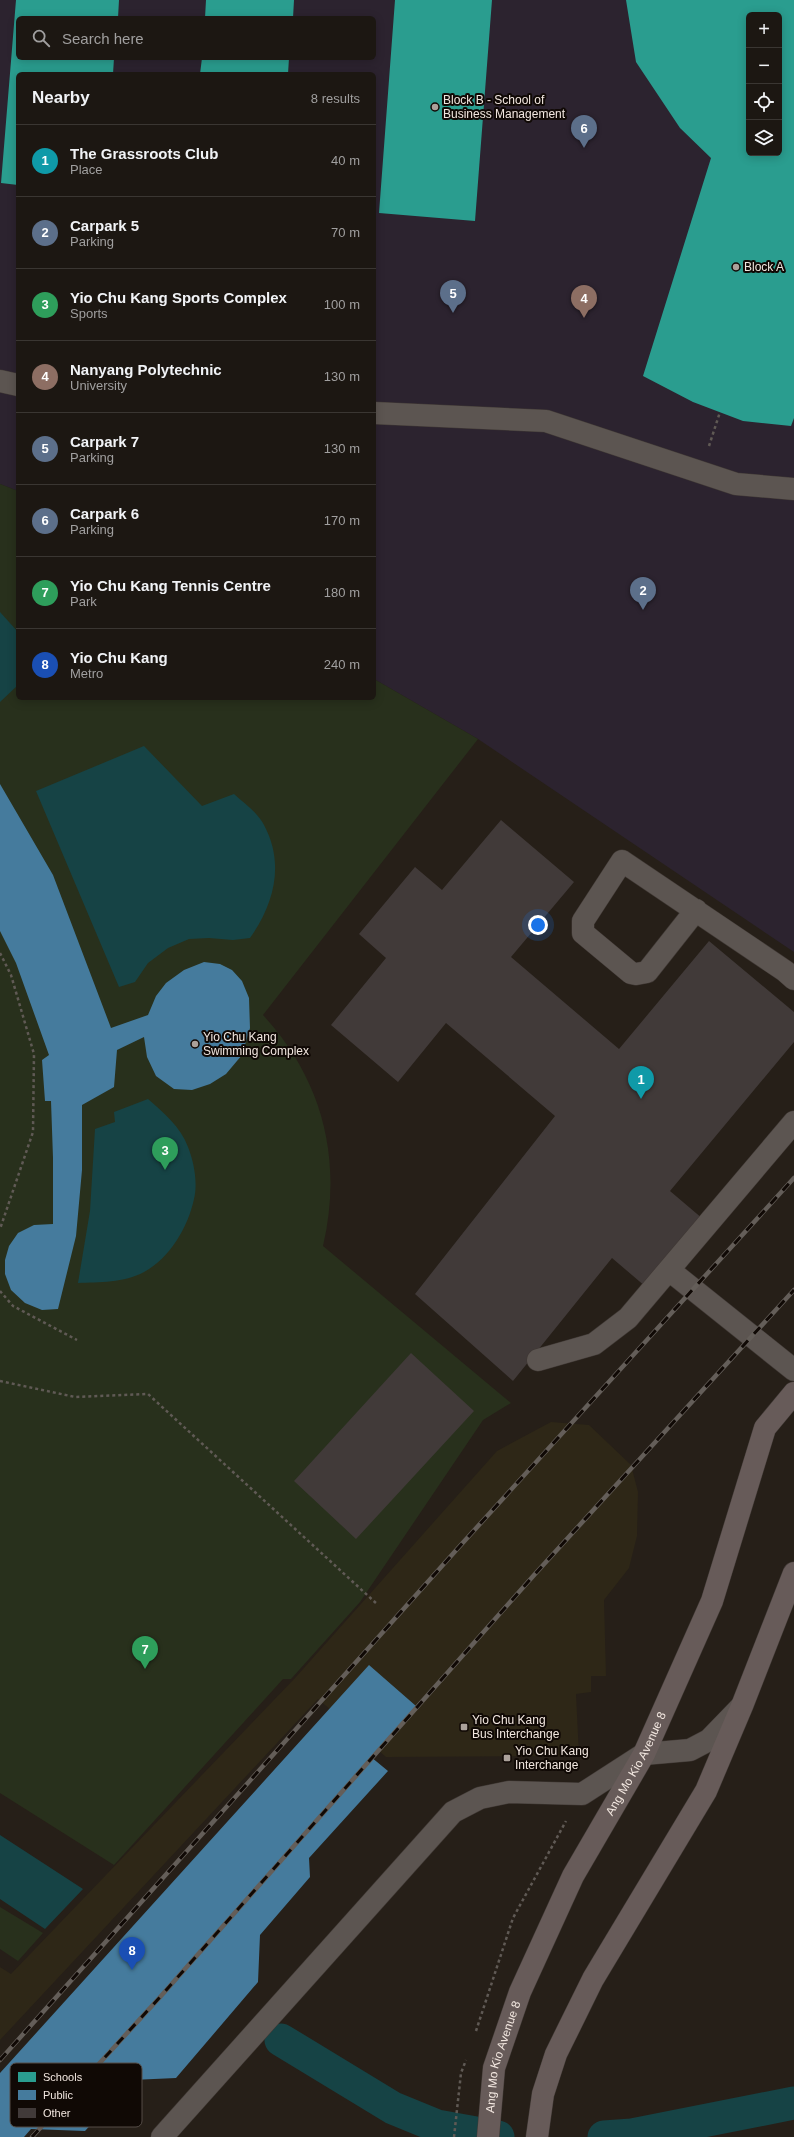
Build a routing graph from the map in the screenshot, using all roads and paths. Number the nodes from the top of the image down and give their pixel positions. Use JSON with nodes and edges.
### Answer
{"nodes":[{"id":1,"x":0,"y":381,"type":"edge"},
{"id":2,"x":16,"y":385,"type":"edge"},
{"id":3,"x":720,"y":412,"type":"dead end"},
{"id":4,"x":376,"y":413,"type":"edge"},
{"id":5,"x":700,"y":474,"type":"junction"},
{"id":6,"x":794,"y":489,"type":"edge"},
{"id":7,"x":696,"y":910,"type":"junction"},
{"id":8,"x":0,"y":953,"type":"edge"},
{"id":9,"x":794,"y":979,"type":"edge"},
{"id":10,"x":794,"y":1122,"type":"edge"},
{"id":11,"x":0,"y":1228,"type":"edge"},
{"id":12,"x":669,"y":1270,"type":"junction"},
{"id":13,"x":0,"y":1291,"type":"edge"},
{"id":14,"x":77,"y":1340,"type":"dead end"},
{"id":15,"x":538,"y":1360,"type":"dead end"},
{"id":16,"x":794,"y":1370,"type":"edge"},
{"id":17,"x":0,"y":1381,"type":"edge"},
{"id":18,"x":794,"y":1393,"type":"edge"},
{"id":19,"x":794,"y":1573,"type":"edge"},
{"id":20,"x":377,"y":1604,"type":"dead end"},
{"id":21,"x":742,"y":1706,"type":"junction"},
{"id":22,"x":644,"y":1754,"type":"junction"},
{"id":23,"x":461,"y":2073,"type":"dead end"},
{"id":24,"x":162,"y":2137,"type":"edge"},
{"id":25,"x":454,"y":2137,"type":"edge"},
{"id":26,"x":488,"y":2137,"type":"edge"},
{"id":27,"x":537,"y":2137,"type":"edge"}],
"edges":[{"from":1,"to":2,"type":"lane"},
{"from":3,"to":5,"type":"path"},
{"from":4,"to":5,"type":"lane"},
{"from":5,"to":6,"type":"lane"},
{"from":7,"to":7,"type":"lane"},
{"from":7,"to":9,"type":"lane"},
{"from":8,"to":11,"type":"path"},
{"from":10,"to":12,"type":"lane"},
{"from":12,"to":15,"type":"lane"},
{"from":12,"to":16,"type":"lane"},
{"from":13,"to":14,"type":"path"},
{"from":17,"to":20,"type":"path"},
{"from":18,"to":22,"type":"main road","name":"Ang Mo Kio Avenue 8"},
{"from":19,"to":21,"type":"main road"},
{"from":21,"to":22,"type":"lane"},
{"from":21,"to":27,"type":"main road"},
{"from":22,"to":24,"type":"lane"},
{"from":22,"to":26,"type":"main road","name":"Ang Mo Kio Avenue 8"},
{"from":23,"to":25,"type":"path"}]}
